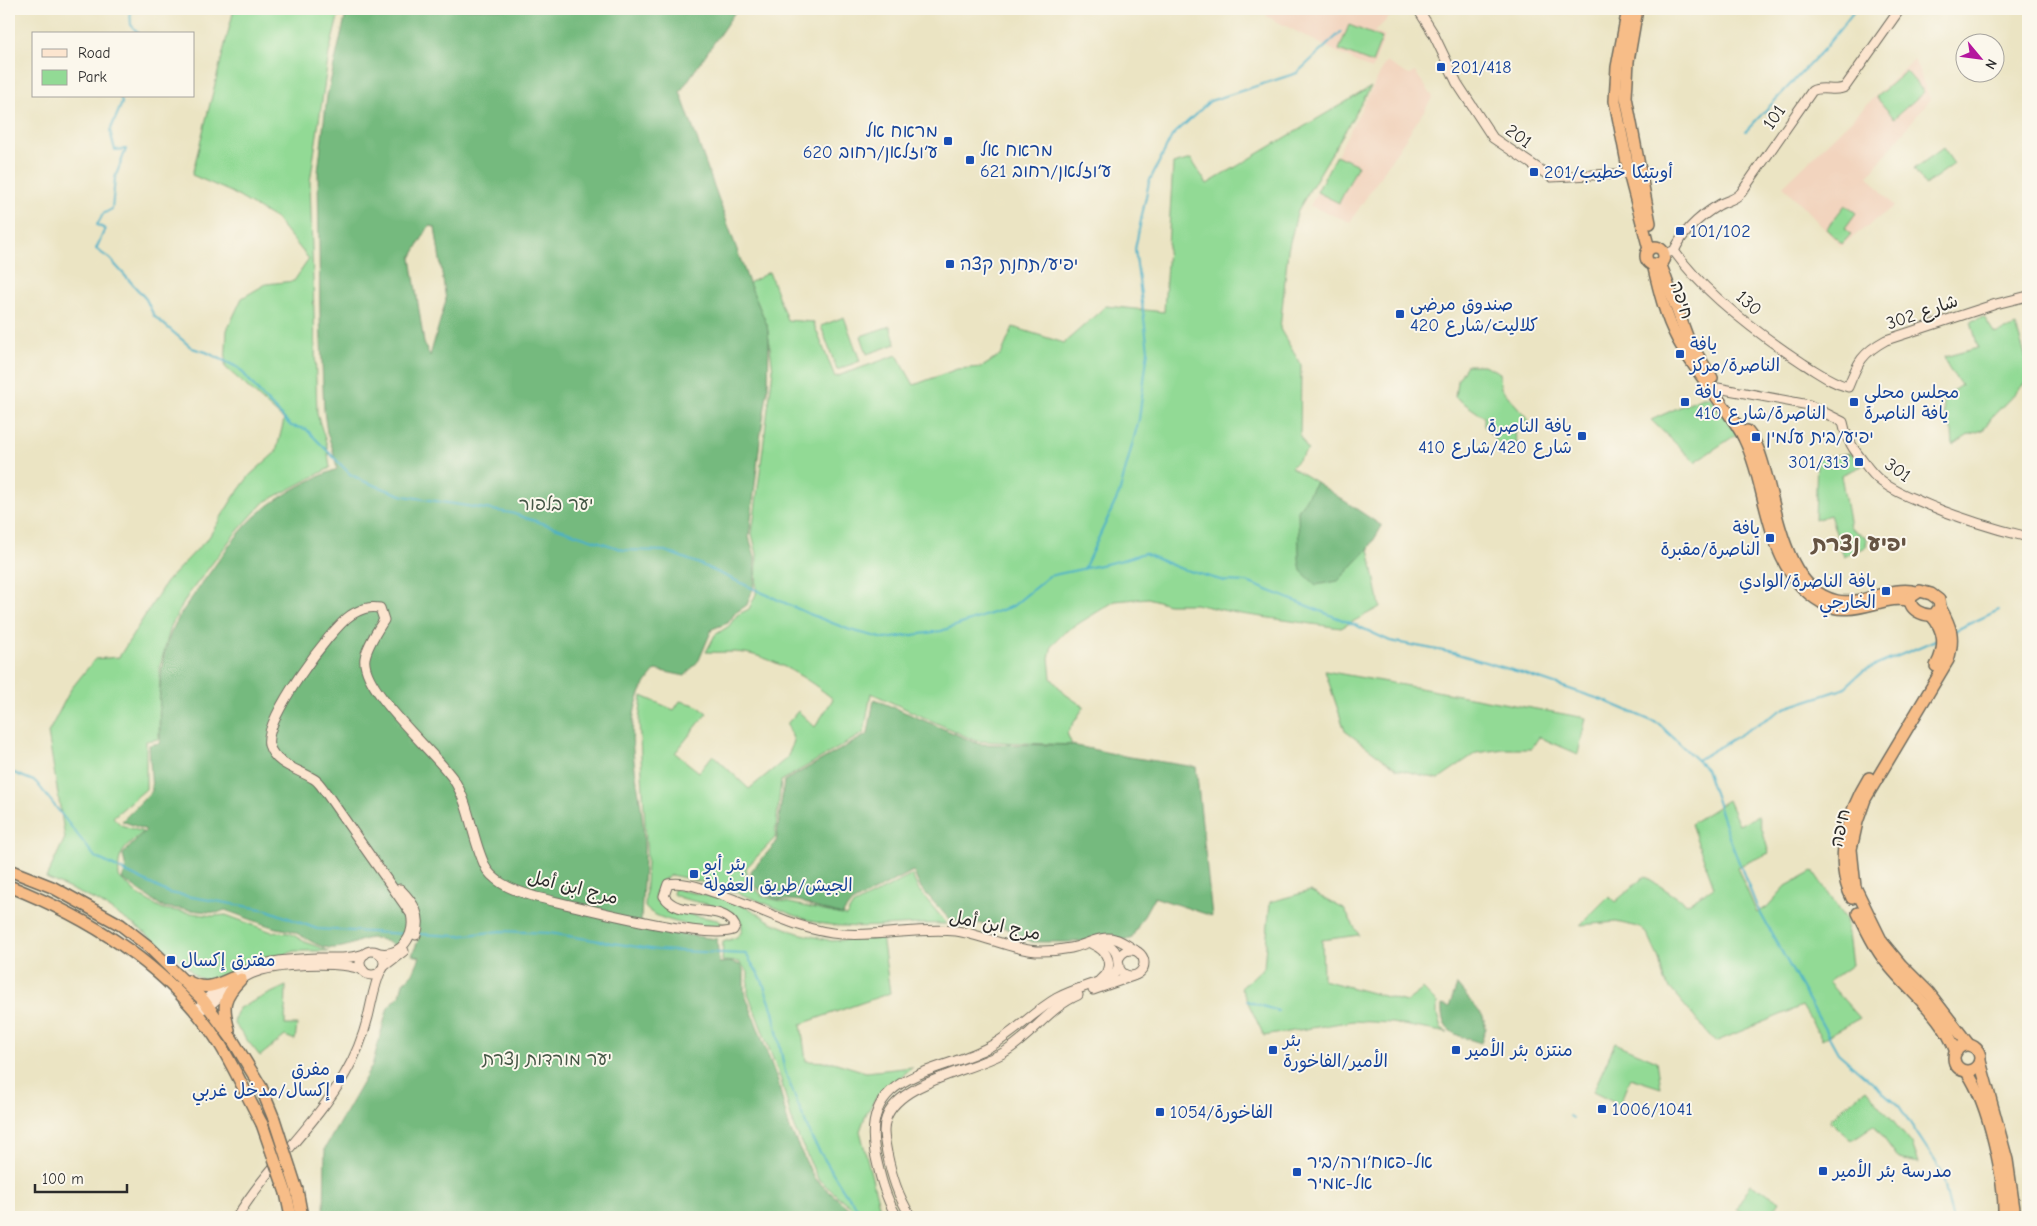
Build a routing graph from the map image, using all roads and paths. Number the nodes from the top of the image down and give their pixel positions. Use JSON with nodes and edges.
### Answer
{"nodes":[{"id":1,"x":1418,"y":9,"type":"edge"},
{"id":2,"x":1628,"y":9,"type":"edge"},
{"id":3,"x":1637,"y":9,"type":"edge"},
{"id":4,"x":1900,"y":9,"type":"edge"},
{"id":5,"x":1634,"y":172,"type":"junction"},
{"id":6,"x":1659,"y":255,"type":"junction"},
{"id":7,"x":2028,"y":296,"type":"edge"},
{"id":8,"x":1848,"y":387,"type":"joint"},
{"id":9,"x":1718,"y":388,"type":"junction"},
{"id":10,"x":2028,"y":537,"type":"edge"},
{"id":11,"x":1913,"y":596,"type":"junction"},
{"id":12,"x":1940,"y":607,"type":"junction"},
{"id":13,"x":1931,"y":616,"type":"junction"},
{"id":14,"x":9,"y":870,"type":"edge"},
{"id":15,"x":382,"y":871,"type":"junction"},
{"id":16,"x":9,"y":886,"type":"edge"},
{"id":17,"x":1089,"y":944,"type":"junction"},
{"id":18,"x":1135,"y":950,"type":"junction"},
{"id":19,"x":379,"y":953,"type":"junction"},
{"id":20,"x":365,"y":954,"type":"junction"},
{"id":21,"x":1119,"y":963,"type":"junction"},
{"id":22,"x":382,"y":969,"type":"junction"},
{"id":23,"x":364,"y":971,"type":"junction"},
{"id":24,"x":178,"y":975,"type":"junction"},
{"id":25,"x":1133,"y":976,"type":"junction"},
{"id":26,"x":237,"y":979,"type":"junction"},
{"id":27,"x":1095,"y":983,"type":"junction"},
{"id":28,"x":206,"y":1004,"type":"junction"},
{"id":29,"x":370,"y":1004,"type":"junction"},
{"id":30,"x":195,"y":1012,"type":"junction"},
{"id":31,"x":232,"y":1039,"type":"junction"},
{"id":32,"x":1969,"y":1045,"type":"junction"},
{"id":33,"x":1956,"y":1052,"type":"junction"},
{"id":34,"x":1980,"y":1061,"type":"junction"},
{"id":35,"x":1966,"y":1072,"type":"junction"},
{"id":36,"x":291,"y":1192,"type":"junction"},
{"id":37,"x":237,"y":1217,"type":"edge"},
{"id":38,"x":291,"y":1217,"type":"edge"},
{"id":39,"x":302,"y":1217,"type":"edge"},
{"id":40,"x":897,"y":1217,"type":"edge"},
{"id":41,"x":911,"y":1217,"type":"edge"},
{"id":42,"x":2004,"y":1217,"type":"edge"},
{"id":43,"x":2013,"y":1217,"type":"edge"}],
"edges":[{"from":1,"to":5,"type":"street","name":"201"},
{"from":2,"to":5,"type":"highway"},
{"from":3,"to":5,"type":"highway"},
{"from":4,"to":6,"type":"street","name":"101"},
{"from":5,"to":6,"type":"highway"},
{"from":6,"to":8,"type":"street","name":"130"},
{"from":6,"to":9,"type":"highway","name":"חיפה"},
{"from":6,"to":11,"type":"highway","name":"חיפה"},
{"from":7,"to":8,"type":"street","name":"شارع 302"},
{"from":9,"to":10,"type":"street","name":"301"},
{"from":9,"to":11,"type":"highway","name":"חיפה"},
{"from":11,"to":12,"type":"highway"},
{"from":11,"to":13,"type":"highway"},
{"from":12,"to":13,"type":"highway"},
{"from":12,"to":32,"type":"highway","name":"חיפה"},
{"from":13,"to":33,"type":"highway","name":"חיפה"},
{"from":14,"to":24,"type":"highway"},
{"from":15,"to":17,"type":"street","name":"مرج ابن أمل"},
{"from":15,"to":19,"type":"street","name":"مرج ابن أمل"},
{"from":15,"to":22,"type":"street","name":"مرج ابن أمل"},
{"from":16,"to":30,"type":"highway"},
{"from":17,"to":18,"type":"street","name":"مرج ابن أمل"},
{"from":17,"to":21,"type":"street","name":"مرج ابن أمل"},
{"from":17,"to":27,"type":"street"},
{"from":18,"to":21,"type":"street"},
{"from":18,"to":25,"type":"street"},
{"from":19,"to":20,"type":"street"},
{"from":19,"to":22,"type":"street"},
{"from":20,"to":23,"type":"street"},
{"from":20,"to":26,"type":"street"},
{"from":21,"to":25,"type":"street"},
{"from":21,"to":27,"type":"street"},
{"from":22,"to":23,"type":"street"},
{"from":22,"to":29,"type":"street"},
{"from":23,"to":26,"type":"street"},
{"from":23,"to":29,"type":"street"},
{"from":24,"to":26,"type":"highway"},
{"from":24,"to":28,"type":"highway"},
{"from":25,"to":41,"type":"street"},
{"from":26,"to":28,"type":"street"},
{"from":26,"to":31,"type":"highway"},
{"from":27,"to":40,"type":"street"},
{"from":28,"to":30,"type":"street"},
{"from":28,"to":31,"type":"highway"},
{"from":29,"to":37,"type":"street"},
{"from":30,"to":36,"type":"highway","bridge":true},
{"from":31,"to":36,"type":"highway","bridge":true},
{"from":32,"to":33,"type":"highway"},
{"from":32,"to":34,"type":"highway"},
{"from":33,"to":35,"type":"highway"},
{"from":34,"to":35,"type":"highway"},
{"from":34,"to":43,"type":"highway"},
{"from":35,"to":42,"type":"highway"},
{"from":36,"to":38,"type":"highway"},
{"from":36,"to":39,"type":"highway"}]}
